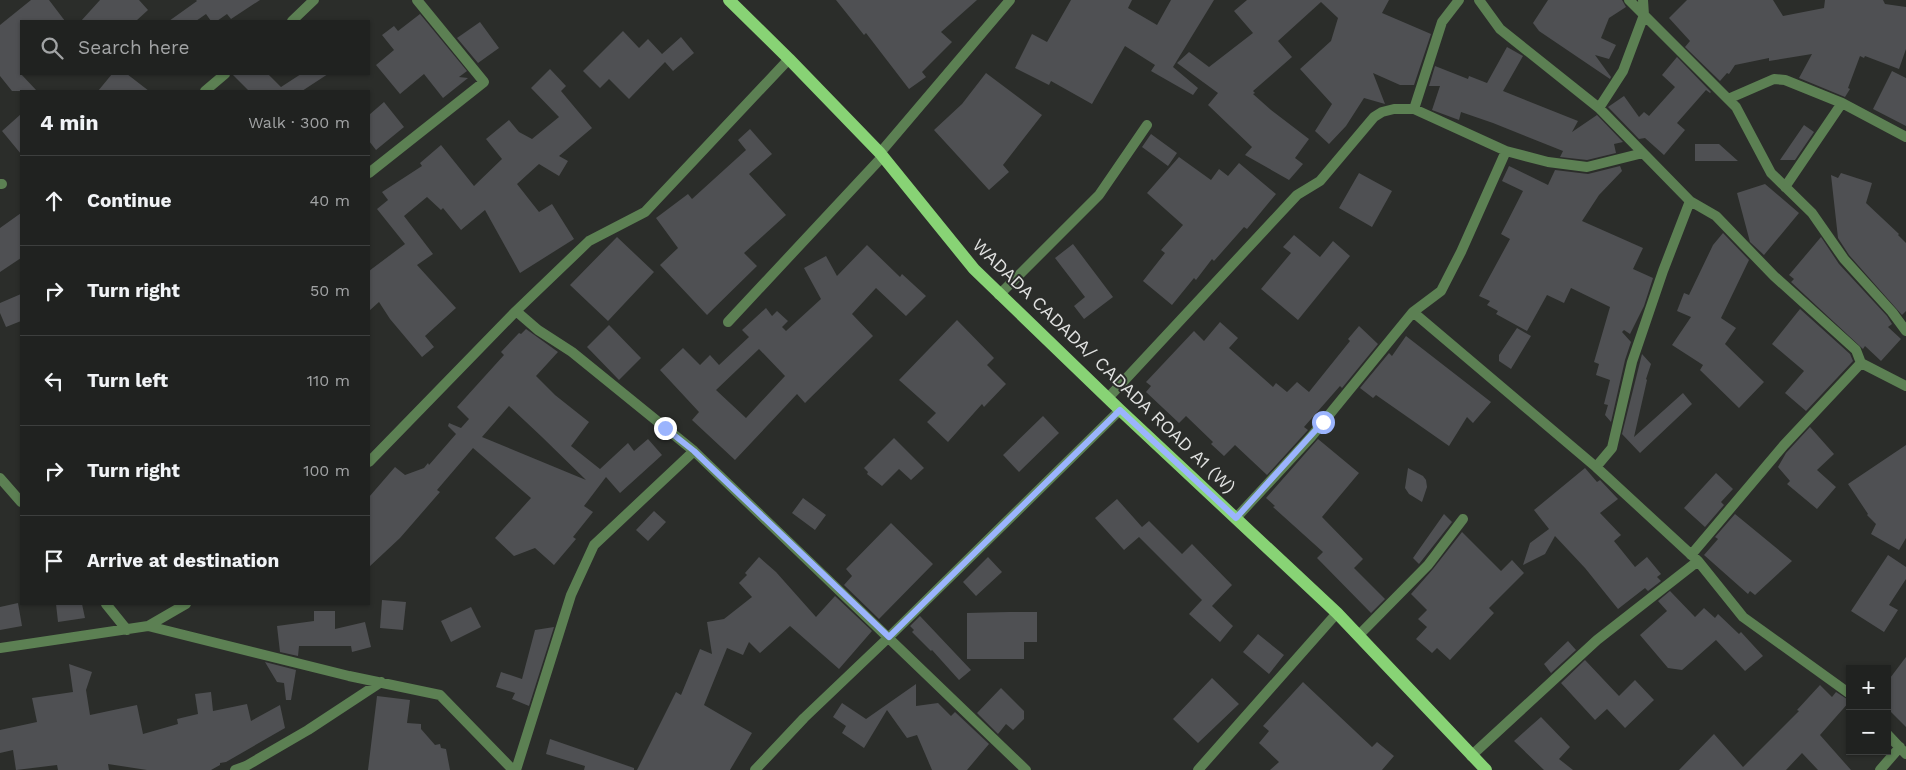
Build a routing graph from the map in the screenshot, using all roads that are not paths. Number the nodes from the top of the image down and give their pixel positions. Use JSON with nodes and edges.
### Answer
{"nodes":[{"id":1,"x":314,"y":0,"type":"edge"},
{"id":2,"x":416,"y":0,"type":"edge"},
{"id":3,"x":729,"y":0,"type":"edge"},
{"id":4,"x":1010,"y":0,"type":"edge"},
{"id":5,"x":1459,"y":0,"type":"edge"},
{"id":6,"x":1479,"y":0,"type":"edge"},
{"id":7,"x":1629,"y":0,"type":"edge"},
{"id":8,"x":1643,"y":0,"type":"edge"},
{"id":9,"x":1644,"y":15,"type":"junction"},
{"id":10,"x":293,"y":20,"type":"edge"},
{"id":11,"x":789,"y":59,"type":"junction"},
{"id":12,"x":224,"y":75,"type":"edge"},
{"id":13,"x":206,"y":90,"type":"edge"},
{"id":14,"x":1728,"y":99,"type":"junction"},
{"id":15,"x":1842,"y":103,"type":"junction"},
{"id":16,"x":1599,"y":108,"type":"junction"},
{"id":17,"x":1414,"y":110,"type":"junction"},
{"id":18,"x":1146,"y":125,"type":"dead end"},
{"id":19,"x":1906,"y":137,"type":"edge"},
{"id":20,"x":1506,"y":151,"type":"junction"},
{"id":21,"x":1643,"y":153,"type":"junction"},
{"id":22,"x":882,"y":155,"type":"junction"},
{"id":23,"x":370,"y":172,"type":"edge"},
{"id":24,"x":1785,"y":187,"type":"junction"},
{"id":25,"x":1690,"y":201,"type":"junction"},
{"id":26,"x":999,"y":295,"type":"junction"},
{"id":27,"x":516,"y":311,"type":"junction"},
{"id":28,"x":1413,"y":312,"type":"junction"},
{"id":29,"x":728,"y":322,"type":"dead end"},
{"id":30,"x":1906,"y":331,"type":"edge"},
{"id":31,"x":1861,"y":363,"type":"junction"},
{"id":32,"x":1906,"y":386,"type":"edge"},
{"id":33,"x":1108,"y":398,"type":"junction"},
{"id":34,"x":1120,"y":410,"type":"junction"},
{"id":35,"x":694,"y":451,"type":"junction"},
{"id":36,"x":370,"y":461,"type":"edge"},
{"id":37,"x":1596,"y":467,"type":"junction"},
{"id":38,"x":0,"y":478,"type":"edge"},
{"id":39,"x":20,"y":501,"type":"edge"},
{"id":40,"x":1236,"y":518,"type":"junction"},
{"id":41,"x":1463,"y":519,"type":"dead end"},
{"id":42,"x":1695,"y":558,"type":"junction"},
{"id":43,"x":107,"y":605,"type":"edge"},
{"id":44,"x":184,"y":605,"type":"edge"},
{"id":45,"x":1337,"y":613,"type":"junction"},
{"id":46,"x":148,"y":626,"type":"junction"},
{"id":47,"x":127,"y":630,"type":"junction"},
{"id":48,"x":1359,"y":635,"type":"junction"},
{"id":49,"x":889,"y":637,"type":"junction"},
{"id":50,"x":0,"y":648,"type":"edge"},
{"id":51,"x":381,"y":682,"type":"junction"},
{"id":52,"x":1846,"y":691,"type":"edge"},
{"id":53,"x":1891,"y":738,"type":"edge"},
{"id":54,"x":1903,"y":751,"type":"edge"},
{"id":55,"x":1471,"y":756,"type":"junction"},
{"id":56,"x":234,"y":770,"type":"edge"},
{"id":57,"x":515,"y":770,"type":"edge"},
{"id":58,"x":755,"y":770,"type":"edge"},
{"id":59,"x":1026,"y":770,"type":"edge"},
{"id":60,"x":1198,"y":770,"type":"edge"},
{"id":61,"x":1486,"y":770,"type":"edge"},
{"id":62,"x":1880,"y":770,"type":"edge"}],
"edges":[{"from":1,"to":10,"type":"street"},
{"from":2,"to":23,"type":"street"},
{"from":3,"to":11,"type":"main road","name":"WADADA CADADA/ CADADA ROAD A1 (W)"},
{"from":4,"to":22,"type":"street"},
{"from":5,"to":17,"type":"street"},
{"from":6,"to":16,"type":"street"},
{"from":7,"to":9,"type":"street"},
{"from":8,"to":9,"type":"street"},
{"from":9,"to":14,"type":"street"},
{"from":9,"to":16,"type":"street"},
{"from":11,"to":22,"type":"main road","name":"WADADA CADADA/ CADADA ROAD A1 (W)"},
{"from":11,"to":27,"type":"street"},
{"from":12,"to":13,"type":"street"},
{"from":14,"to":15,"type":"street"},
{"from":14,"to":24,"type":"street"},
{"from":15,"to":19,"type":"street"},
{"from":15,"to":24,"type":"street"},
{"from":16,"to":21,"type":"street"},
{"from":17,"to":20,"type":"street"},
{"from":17,"to":33,"type":"street"},
{"from":18,"to":26,"type":"street"},
{"from":20,"to":21,"type":"street"},
{"from":20,"to":28,"type":"street"},
{"from":21,"to":25,"type":"street"},
{"from":22,"to":26,"type":"main road","name":"WADADA CADADA/ CADADA ROAD A1 (W)"},
{"from":22,"to":29,"type":"street"},
{"from":24,"to":30,"type":"street"},
{"from":25,"to":31,"type":"street"},
{"from":25,"to":37,"type":"street"},
{"from":26,"to":33,"type":"main road","name":"WADADA CADADA/ CADADA ROAD A1 (W)"},
{"from":27,"to":35,"type":"street"},
{"from":27,"to":36,"type":"street"},
{"from":28,"to":37,"type":"street"},
{"from":28,"to":40,"type":"street"},
{"from":31,"to":32,"type":"street"},
{"from":31,"to":42,"type":"street"},
{"from":33,"to":34,"type":"main road","name":"WADADA CADADA/ CADADA ROAD A1 (W)"},
{"from":34,"to":40,"type":"main road","name":"WADADA CADADA/ CADADA ROAD A1 (W)"},
{"from":34,"to":49,"type":"street"},
{"from":35,"to":49,"type":"street"},
{"from":35,"to":57,"type":"street"},
{"from":37,"to":42,"type":"street"},
{"from":38,"to":39,"type":"street"},
{"from":40,"to":45,"type":"main road","name":"WADADA CADADA/ CADADA ROAD A1 (W)"},
{"from":41,"to":48,"type":"street"},
{"from":42,"to":52,"type":"street"},
{"from":42,"to":55,"type":"street"},
{"from":43,"to":47,"type":"street"},
{"from":44,"to":46,"type":"street"},
{"from":45,"to":48,"type":"main road","name":"WADADA CADADA/ CADADA ROAD A1 (W)"},
{"from":45,"to":60,"type":"street"},
{"from":46,"to":47,"type":"street"},
{"from":46,"to":51,"type":"street"},
{"from":47,"to":50,"type":"street"},
{"from":48,"to":55,"type":"main road","name":"WADADA CADADA/ CADADA ROAD A1 (W)"},
{"from":49,"to":58,"type":"street"},
{"from":49,"to":59,"type":"street"},
{"from":51,"to":56,"type":"street"},
{"from":51,"to":57,"type":"street"},
{"from":53,"to":54,"type":"street"},
{"from":54,"to":62,"type":"street"},
{"from":55,"to":61,"type":"main road","name":"WADADA CADADA/ CADADA ROAD A1 (W)"}]}
